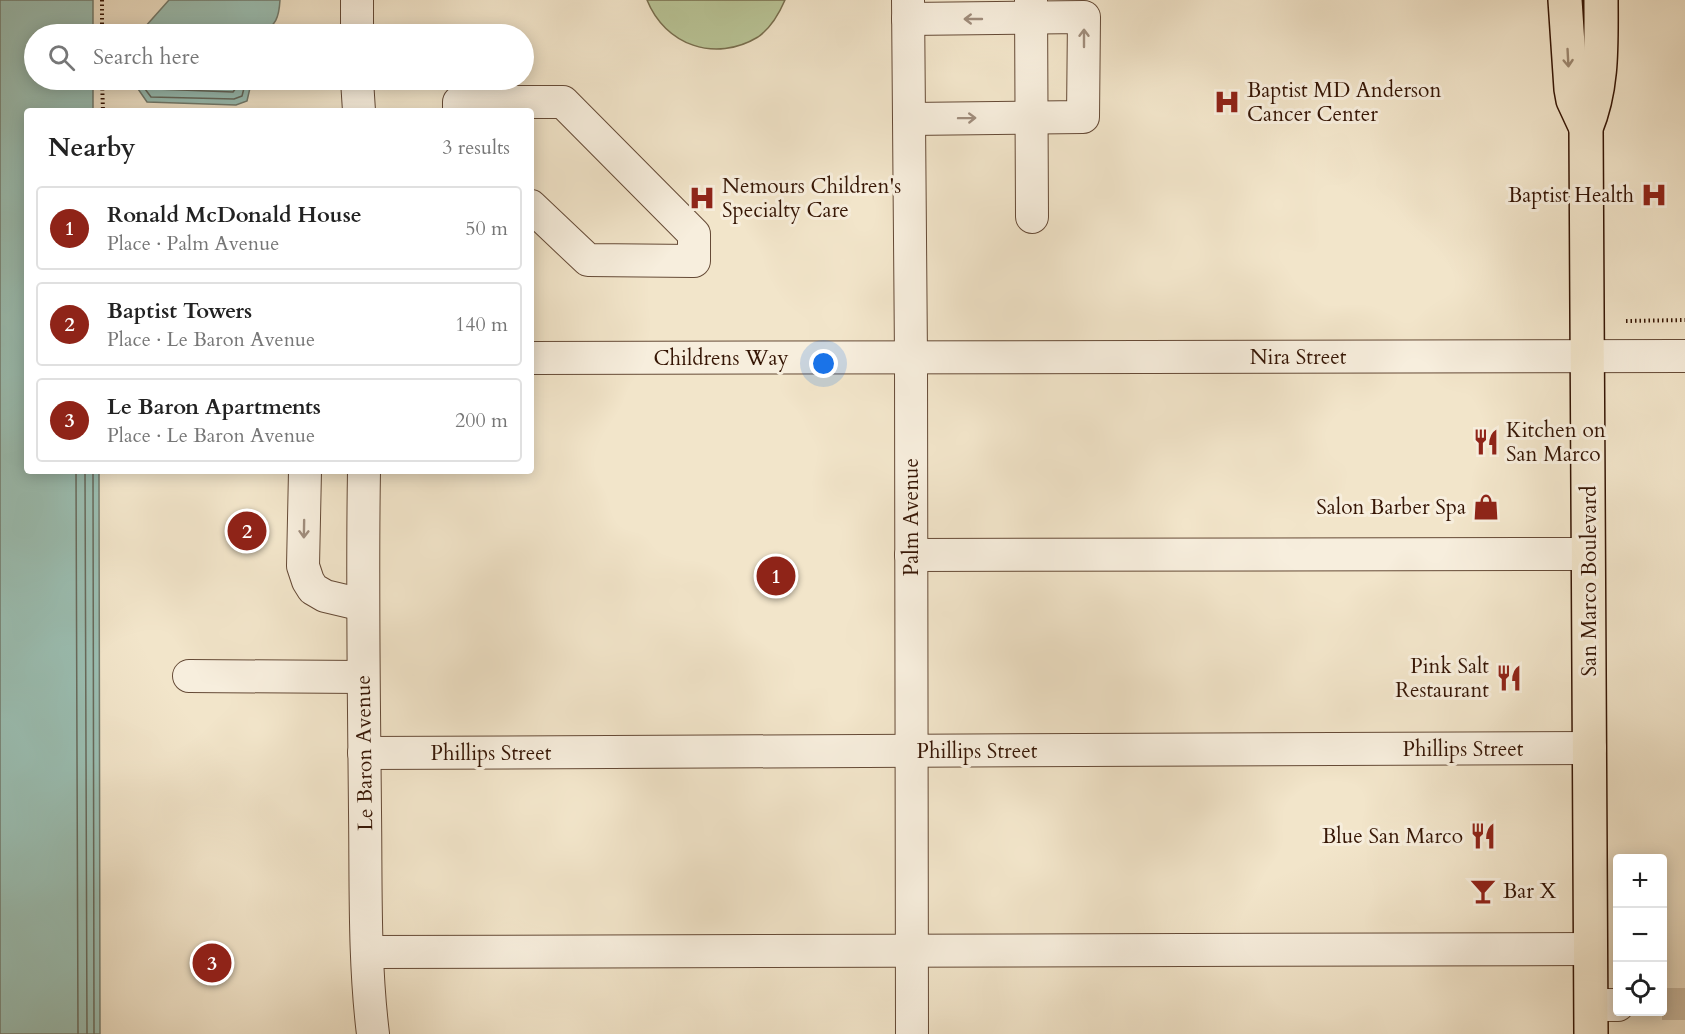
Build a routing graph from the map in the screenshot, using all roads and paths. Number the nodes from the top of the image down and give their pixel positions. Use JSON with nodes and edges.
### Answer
{"nodes":[{"id":1,"x":102,"y":0,"type":"edge"},
{"id":2,"x":357,"y":0,"type":"edge"},
{"id":3,"x":1565,"y":0,"type":"edge"},
{"id":4,"x":1601,"y":0,"type":"edge"},
{"id":5,"x":908,"y":9,"type":"edge"},
{"id":6,"x":1031,"y":9,"type":"edge"},
{"id":7,"x":102,"y":24,"type":"edge"},
{"id":8,"x":357,"y":24,"type":"edge"},
{"id":9,"x":102,"y":90,"type":"edge"},
{"id":10,"x":358,"y":90,"type":"edge"},
{"id":11,"x":103,"y":108,"type":"edge"},
{"id":12,"x":359,"y":108,"type":"edge"},
{"id":13,"x":459,"y":108,"type":"edge"},
{"id":14,"x":1031,"y":117,"type":"junction"},
{"id":15,"x":909,"y":119,"type":"junction"},
{"id":16,"x":1586,"y":128,"type":"junction"},
{"id":17,"x":534,"y":209,"type":"edge"},
{"id":18,"x":1032,"y":217,"type":"dead end"},
{"id":19,"x":1685,"y":320,"type":"edge"},
{"id":20,"x":1626,"y":321,"type":"dead end"},
{"id":21,"x":1685,"y":356,"type":"edge"},
{"id":22,"x":1587,"y":357,"type":"junction"},
{"id":23,"x":534,"y":358,"type":"edge"},
{"id":24,"x":911,"y":358,"type":"junction"},
{"id":25,"x":305,"y":474,"type":"edge"},
{"id":26,"x":364,"y":474,"type":"edge"},
{"id":27,"x":1588,"y":554,"type":"junction"},
{"id":28,"x":911,"y":555,"type":"junction"},
{"id":29,"x":363,"y":605,"type":"junction"},
{"id":30,"x":189,"y":676,"type":"dead end"},
{"id":31,"x":363,"y":677,"type":"junction"},
{"id":32,"x":1590,"y":748,"type":"junction"},
{"id":33,"x":912,"y":751,"type":"junction"},
{"id":34,"x":364,"y":753,"type":"junction"},
{"id":35,"x":1590,"y":949,"type":"junction"},
{"id":36,"x":912,"y":950,"type":"junction"},
{"id":37,"x":367,"y":952,"type":"junction"},
{"id":38,"x":1600,"y":1014,"type":"edge"},
{"id":39,"x":373,"y":1034,"type":"edge"},
{"id":40,"x":912,"y":1034,"type":"edge"}],
"edges":[{"from":1,"to":7,"type":"path"},
{"from":2,"to":8,"type":"street"},
{"from":3,"to":16,"type":"main road","name":"San Marco Boulevard","one_way":true},
{"from":4,"to":16,"type":"main road","name":"San Marco Boulevard"},
{"from":6,"to":5,"type":"street","one_way":true},
{"from":5,"to":15,"type":"street","name":"Palm Avenue"},
{"from":6,"to":14,"type":"street"},
{"from":14,"to":6,"type":"street","one_way":true},
{"from":9,"to":11,"type":"path"},
{"from":10,"to":12,"type":"street"},
{"from":13,"to":17,"type":"street"},
{"from":15,"to":14,"type":"street","one_way":true},
{"from":14,"to":18,"type":"street"},
{"from":15,"to":24,"type":"street","name":"Palm Avenue"},
{"from":16,"to":22,"type":"main road","name":"San Marco Boulevard"},
{"from":19,"to":20,"type":"path"},
{"from":21,"to":22,"type":"street","name":"Nira Street"},
{"from":22,"to":24,"type":"street","name":"Nira Street"},
{"from":22,"to":27,"type":"main road","name":"San Marco Boulevard"},
{"from":23,"to":24,"type":"street","name":"Childrens Way"},
{"from":24,"to":28,"type":"street","name":"Palm Avenue"},
{"from":25,"to":29,"type":"street","one_way":true},
{"from":26,"to":29,"type":"street","name":"Le Baron Avenue"},
{"from":27,"to":28,"type":"street"},
{"from":27,"to":32,"type":"main road","name":"San Marco Boulevard"},
{"from":28,"to":33,"type":"street","name":"Palm Avenue"},
{"from":29,"to":31,"type":"street","name":"Le Baron Avenue"},
{"from":30,"to":31,"type":"street"},
{"from":31,"to":34,"type":"street","name":"Le Baron Avenue"},
{"from":32,"to":33,"type":"street","name":"Phillips Street"},
{"from":32,"to":35,"type":"main road","name":"San Marco Boulevard"},
{"from":33,"to":34,"type":"street","name":"Phillips Street"},
{"from":33,"to":36,"type":"street","name":"Palm Avenue"},
{"from":34,"to":37,"type":"street","name":"Le Baron Avenue"},
{"from":35,"to":36,"type":"street"},
{"from":35,"to":38,"type":"main road","name":"San Marco Boulevard"},
{"from":36,"to":37,"type":"street"},
{"from":36,"to":40,"type":"street","name":"Palm Avenue"},
{"from":37,"to":39,"type":"street","name":"Le Baron Avenue"}]}
